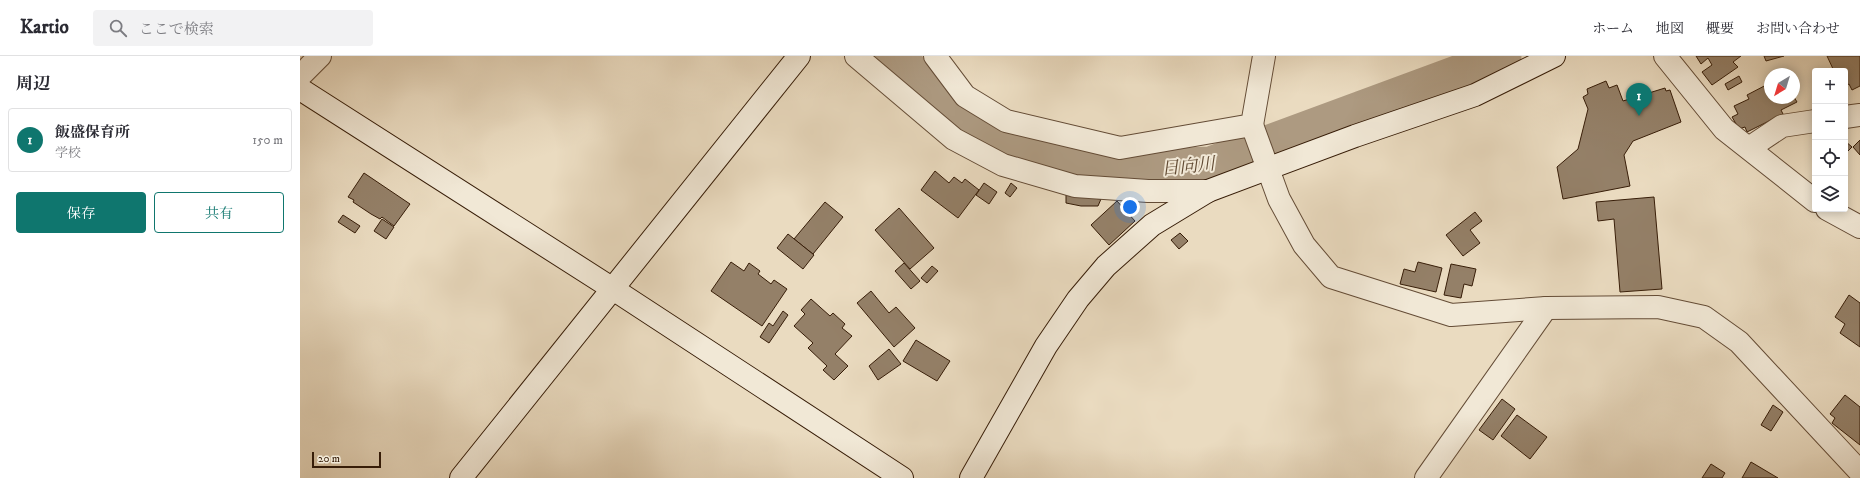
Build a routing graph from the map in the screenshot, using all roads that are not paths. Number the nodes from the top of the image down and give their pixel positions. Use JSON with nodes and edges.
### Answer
{"nodes":[{"id":1,"x":320,"y":56,"type":"edge"},
{"id":2,"x":800,"y":56,"type":"edge"},
{"id":3,"x":856,"y":56,"type":"edge"},
{"id":4,"x":935,"y":56,"type":"edge"},
{"id":5,"x":1264,"y":56,"type":"edge"},
{"id":6,"x":1554,"y":56,"type":"edge"},
{"id":7,"x":1665,"y":56,"type":"edge"},
{"id":8,"x":300,"y":76,"type":"edge"},
{"id":9,"x":300,"y":89,"type":"edge"},
{"id":10,"x":1860,"y":115,"type":"edge"},
{"id":11,"x":1848,"y":117,"type":"edge"},
{"id":12,"x":1812,"y":122,"type":"edge"},
{"id":13,"x":1252,"y":125,"type":"junction"},
{"id":14,"x":1749,"y":148,"type":"junction"},
{"id":15,"x":1269,"y":168,"type":"junction"},
{"id":16,"x":1208,"y":191,"type":"junction"},
{"id":17,"x":1812,"y":199,"type":"edge"},
{"id":18,"x":1832,"y":212,"type":"edge"},
{"id":19,"x":1860,"y":227,"type":"edge"},
{"id":20,"x":614,"y":289,"type":"junction"},
{"id":21,"x":1546,"y":308,"type":"junction"},
{"id":22,"x":1860,"y":472,"type":"edge"},
{"id":23,"x":461,"y":478,"type":"edge"},
{"id":24,"x":902,"y":478,"type":"edge"},
{"id":25,"x":971,"y":478,"type":"edge"},
{"id":26,"x":1426,"y":478,"type":"edge"}],
"edges":[{"from":1,"to":8,"type":"street"},
{"from":2,"to":20,"type":"street"},
{"from":3,"to":16,"type":"street"},
{"from":4,"to":13,"type":"street"},
{"from":5,"to":13,"type":"street"},
{"from":6,"to":15,"type":"street"},
{"from":7,"to":14,"type":"street"},
{"from":9,"to":20,"type":"street"},
{"from":10,"to":11,"type":"street"},
{"from":12,"to":14,"type":"street"},
{"from":13,"to":15,"type":"street"},
{"from":14,"to":17,"type":"street"},
{"from":15,"to":16,"type":"street"},
{"from":15,"to":21,"type":"street"},
{"from":16,"to":25,"type":"street"},
{"from":18,"to":19,"type":"street"},
{"from":20,"to":23,"type":"street"},
{"from":20,"to":24,"type":"street"},
{"from":21,"to":22,"type":"street"},
{"from":21,"to":26,"type":"street"}]}
